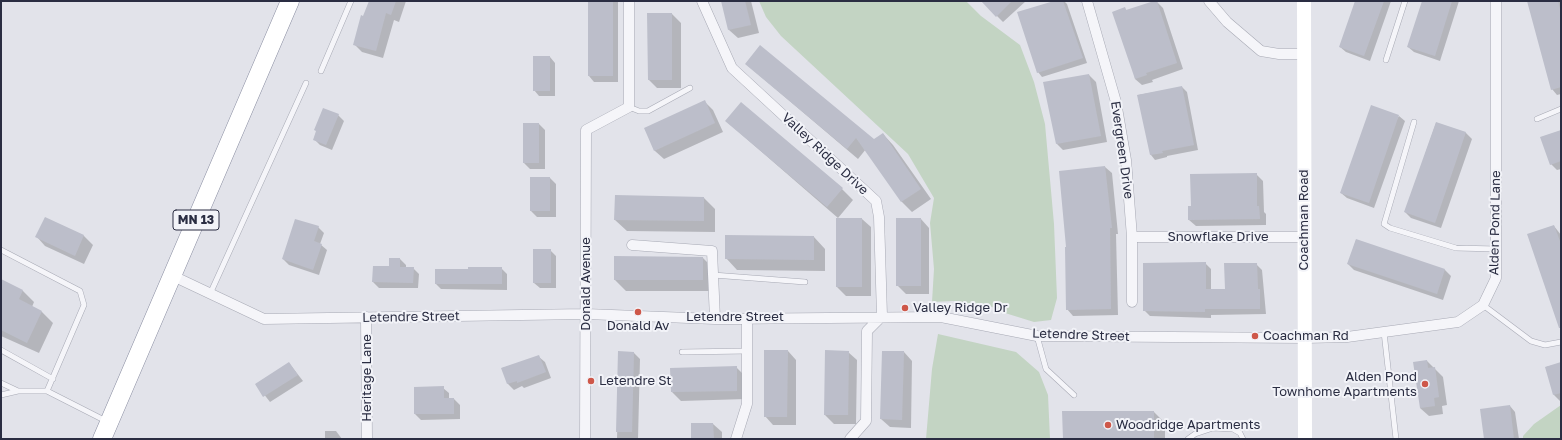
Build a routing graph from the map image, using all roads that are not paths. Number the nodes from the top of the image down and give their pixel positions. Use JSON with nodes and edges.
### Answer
{"nodes":[{"id":1,"x":290,"y":1,"type":"edge"},
{"id":2,"x":351,"y":1,"type":"edge"},
{"id":3,"x":629,"y":1,"type":"edge"},
{"id":4,"x":702,"y":1,"type":"edge"},
{"id":5,"x":1087,"y":1,"type":"edge"},
{"id":6,"x":1210,"y":1,"type":"edge"},
{"id":7,"x":1304,"y":1,"type":"edge"},
{"id":8,"x":1405,"y":1,"type":"edge"},
{"id":9,"x":1496,"y":1,"type":"edge"},
{"id":10,"x":1304,"y":54,"type":"junction"},
{"id":11,"x":1386,"y":60,"type":"dead end"},
{"id":12,"x":321,"y":71,"type":"dead end"},
{"id":13,"x":306,"y":83,"type":"dead end"},
{"id":14,"x":690,"y":88,"type":"dead end"},
{"id":15,"x":629,"y":107,"type":"junction"},
{"id":16,"x":1561,"y":109,"type":"edge"},
{"id":17,"x":1537,"y":119,"type":"dead end"},
{"id":18,"x":1414,"y":122,"type":"dead end"},
{"id":19,"x":1132,"y":237,"type":"junction"},
{"id":20,"x":1304,"y":237,"type":"junction"},
{"id":21,"x":632,"y":245,"type":"dead end"},
{"id":22,"x":1496,"y":249,"type":"junction"},
{"id":23,"x":1,"y":250,"type":"edge"},
{"id":24,"x":713,"y":275,"type":"junction"},
{"id":25,"x":173,"y":276,"type":"junction"},
{"id":26,"x":805,"y":282,"type":"dead end"},
{"id":27,"x":210,"y":294,"type":"junction"},
{"id":28,"x":1132,"y":302,"type":"dead end"},
{"id":29,"x":1484,"y":305,"type":"junction"},
{"id":30,"x":586,"y":314,"type":"junction"},
{"id":31,"x":882,"y":316,"type":"junction"},
{"id":32,"x":366,"y":317,"type":"junction"},
{"id":33,"x":747,"y":318,"type":"junction"},
{"id":34,"x":715,"y":319,"type":"junction"},
{"id":35,"x":1384,"y":332,"type":"junction"},
{"id":36,"x":1038,"y":336,"type":"junction"},
{"id":37,"x":1305,"y":338,"type":"junction"},
{"id":38,"x":1561,"y":342,"type":"edge"},
{"id":39,"x":1,"y":350,"type":"edge"},
{"id":40,"x":747,"y":351,"type":"junction"},
{"id":41,"x":682,"y":352,"type":"dead end"},
{"id":42,"x":53,"y":379,"type":"junction"},
{"id":43,"x":1,"y":383,"type":"edge"},
{"id":44,"x":18,"y":391,"type":"junction"},
{"id":45,"x":47,"y":391,"type":"junction"},
{"id":46,"x":1074,"y":394,"type":"dead end"},
{"id":47,"x":1,"y":395,"type":"edge"},
{"id":48,"x":105,"y":431,"type":"edge"},
{"id":49,"x":367,"y":439,"type":"edge"},
{"id":50,"x":585,"y":439,"type":"edge"},
{"id":51,"x":736,"y":439,"type":"edge"},
{"id":52,"x":850,"y":439,"type":"edge"},
{"id":53,"x":1188,"y":439,"type":"edge"},
{"id":54,"x":1243,"y":439,"type":"edge"},
{"id":55,"x":1305,"y":439,"type":"edge"},
{"id":56,"x":1396,"y":439,"type":"edge"}],
"edges":[{"from":1,"to":25,"type":"highway","number":"MN 13"},
{"from":2,"to":12,"type":"lane"},
{"from":3,"to":15,"type":"street"},
{"from":4,"to":31,"type":"street","name":"Valley Ridge Drive"},
{"from":5,"to":19,"type":"street","name":"Evergreen Drive"},
{"from":6,"to":10,"type":"street"},
{"from":7,"to":10,"type":"street","name":"Coachman Road"},
{"from":8,"to":11,"type":"lane"},
{"from":9,"to":22,"type":"street","name":"Alden Pond Lane"},
{"from":10,"to":20,"type":"street","name":"Coachman Road"},
{"from":13,"to":27,"type":"lane"},
{"from":14,"to":15,"type":"lane"},
{"from":15,"to":30,"type":"street","name":"Donald Avenue"},
{"from":16,"to":17,"type":"lane"},
{"from":18,"to":22,"type":"lane"},
{"from":19,"to":20,"type":"street","name":"Snowflake Drive"},
{"from":19,"to":28,"type":"street","name":"Evergreen Drive"},
{"from":20,"to":37,"type":"street","name":"Coachman Road"},
{"from":21,"to":24,"type":"street"},
{"from":22,"to":29,"type":"street","name":"Alden Pond Lane"},
{"from":23,"to":42,"type":"lane"},
{"from":24,"to":26,"type":"lane"},
{"from":24,"to":34,"type":"street"},
{"from":25,"to":27,"type":"street","name":"Letendre Street"},
{"from":25,"to":48,"type":"highway","number":"MN 13"},
{"from":27,"to":32,"type":"street","name":"Letendre Street"},
{"from":29,"to":35,"type":"street"},
{"from":29,"to":38,"type":"lane"},
{"from":30,"to":32,"type":"street","name":"Letendre Street"},
{"from":30,"to":34,"type":"street","name":"Letendre Street"},
{"from":30,"to":50,"type":"street","name":"Donald Avenue"},
{"from":31,"to":33,"type":"street","name":"Letendre Street"},
{"from":31,"to":36,"type":"street","name":"Letendre Street"},
{"from":31,"to":52,"type":"street"},
{"from":32,"to":49,"type":"street","name":"Heritage Lane"},
{"from":33,"to":34,"type":"street","name":"Letendre Street"},
{"from":33,"to":40,"type":"street"},
{"from":35,"to":37,"type":"street"},
{"from":35,"to":56,"type":"lane"},
{"from":36,"to":37,"type":"street","name":"Letendre Street"},
{"from":36,"to":46,"type":"lane"},
{"from":37,"to":55,"type":"street","name":"Coachman Road"},
{"from":39,"to":42,"type":"lane"},
{"from":40,"to":41,"type":"lane"},
{"from":40,"to":51,"type":"street"},
{"from":42,"to":45,"type":"lane"},
{"from":43,"to":44,"type":"lane"},
{"from":44,"to":45,"type":"lane"},
{"from":44,"to":47,"type":"lane"},
{"from":45,"to":48,"type":"lane"},
{"from":53,"to":54,"type":"lane"}]}
